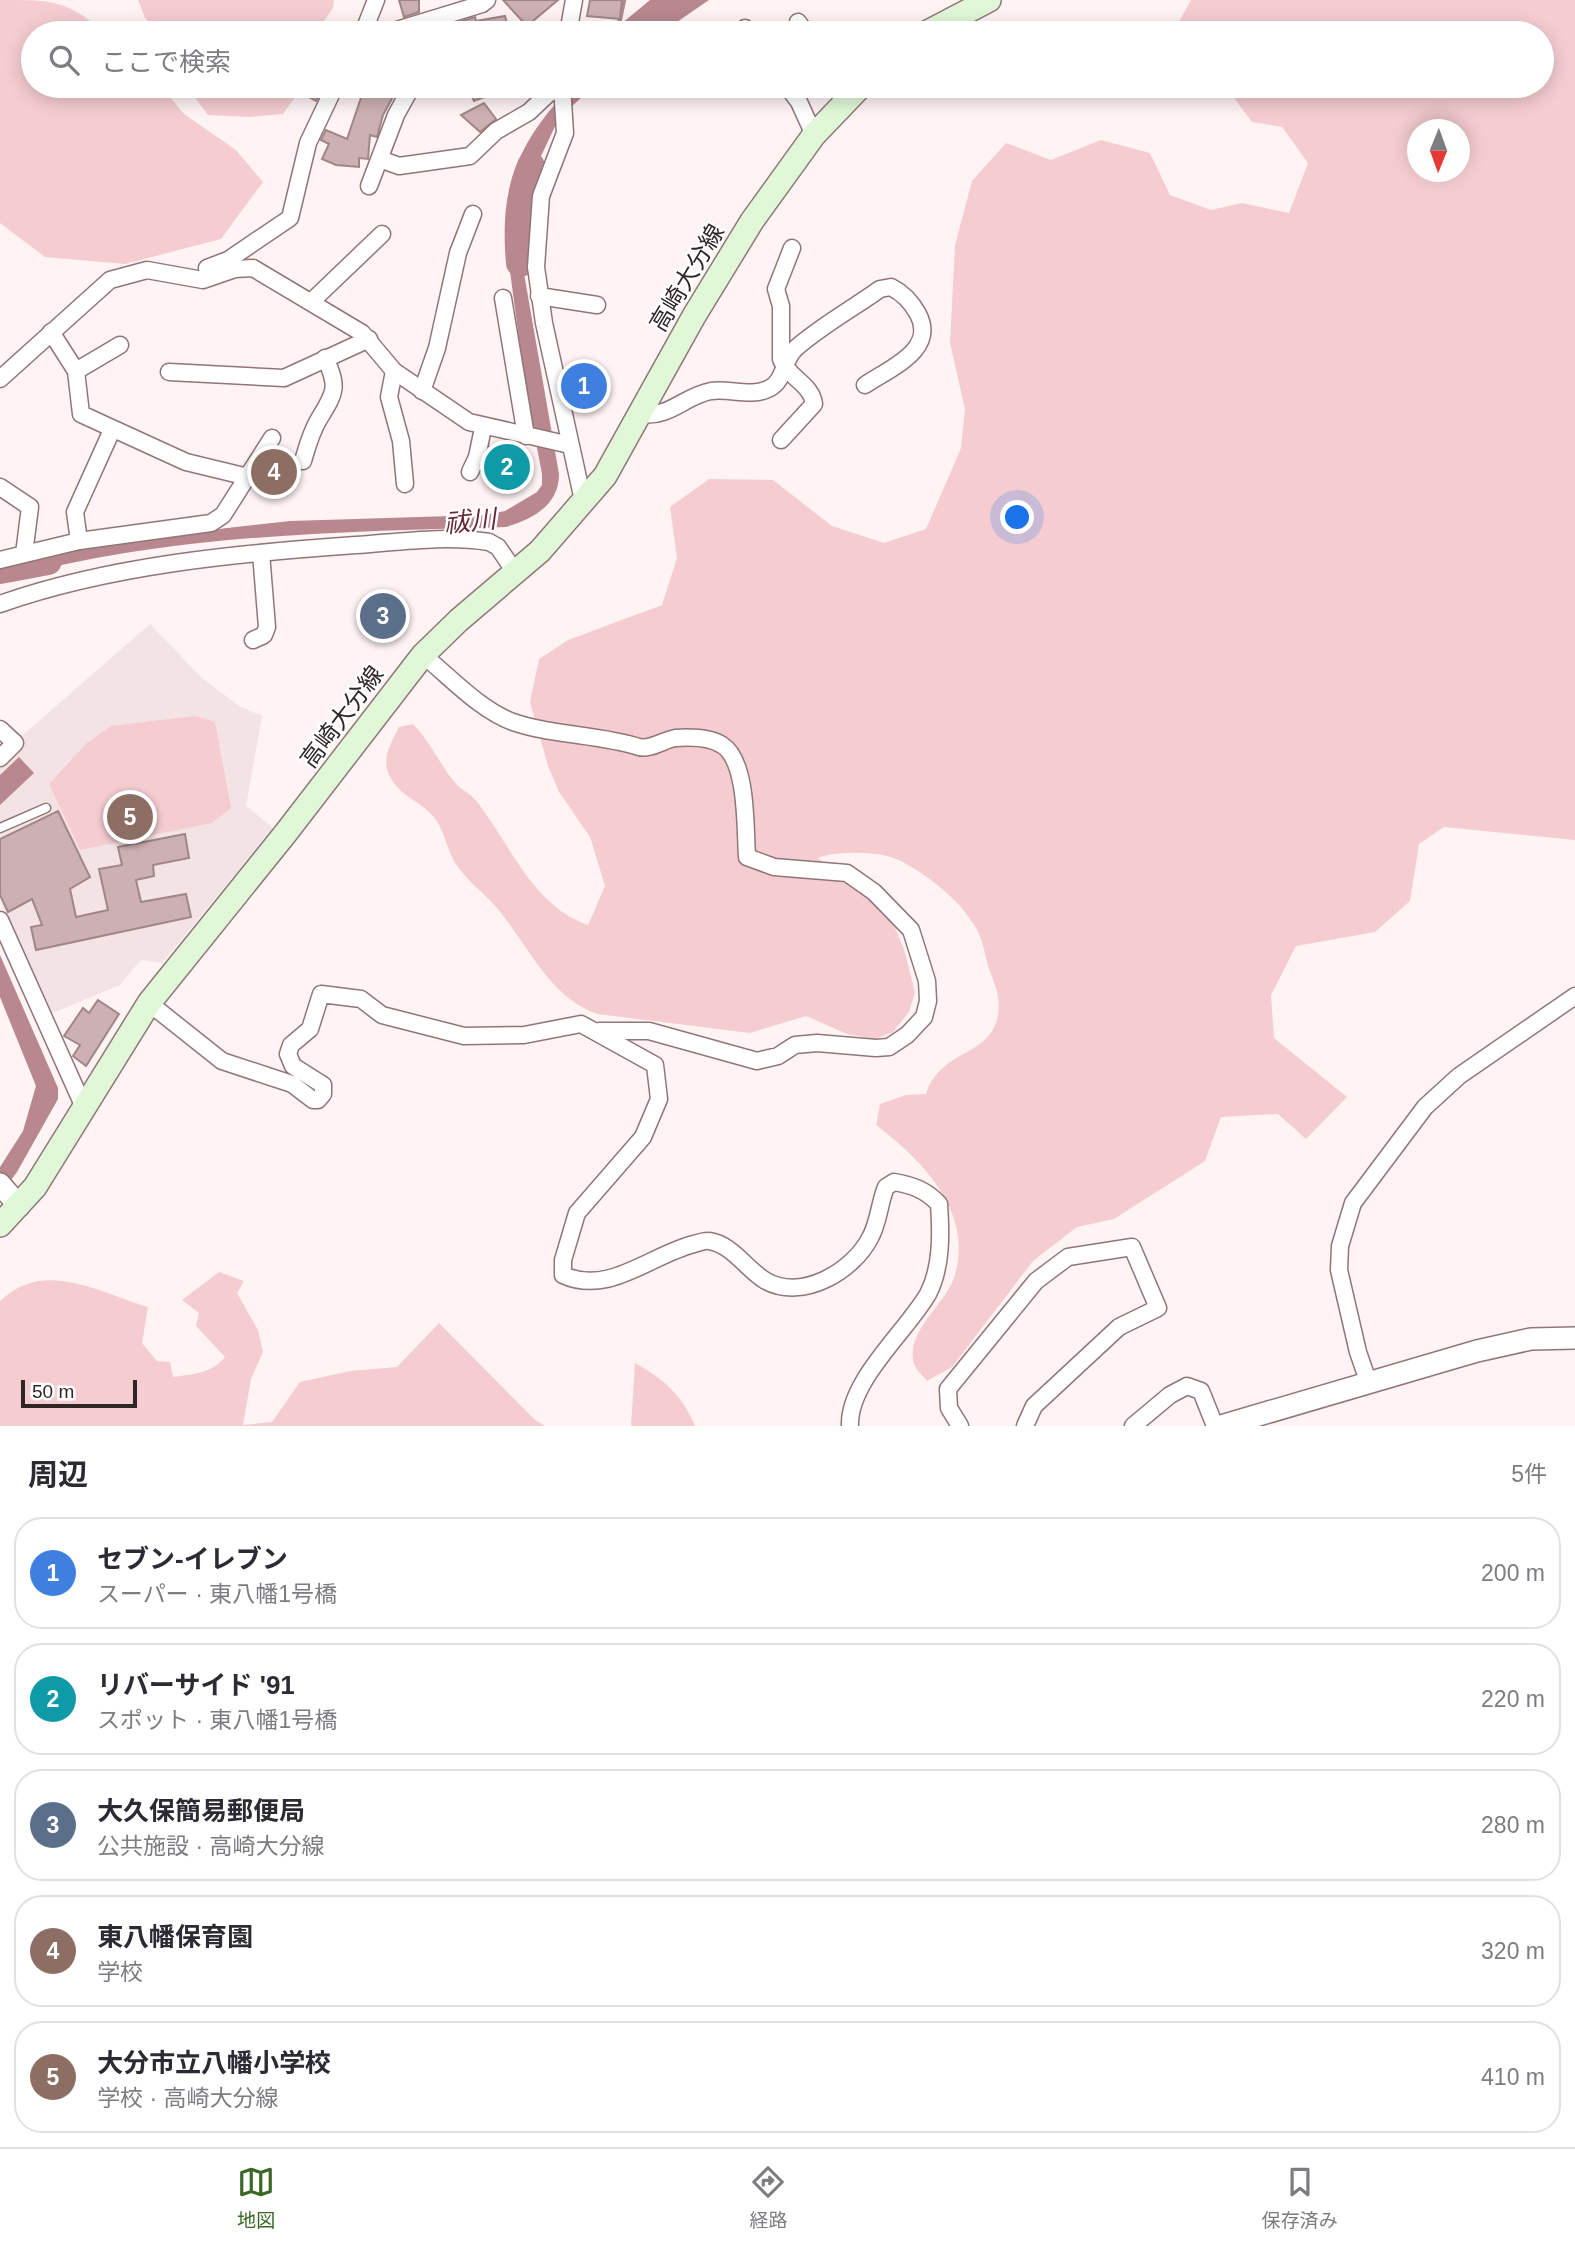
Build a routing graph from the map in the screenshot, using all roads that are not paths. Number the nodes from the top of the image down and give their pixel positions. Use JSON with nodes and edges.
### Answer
{"nodes":[{"id":1,"x":376,"y":0,"type":"edge"},
{"id":2,"x":487,"y":0,"type":"edge"},
{"id":3,"x":574,"y":0,"type":"edge"},
{"id":4,"x":989,"y":0,"type":"edge"},
{"id":5,"x":368,"y":21,"type":"edge"},
{"id":6,"x":426,"y":21,"type":"edge"},
{"id":7,"x":570,"y":21,"type":"edge"},
{"id":8,"x":949,"y":21,"type":"edge"},
{"id":9,"x":329,"y":98,"type":"edge"},
{"id":10,"x":405,"y":98,"type":"edge"},
{"id":11,"x":544,"y":98,"type":"edge"},
{"id":12,"x":563,"y":98,"type":"edge"},
{"id":13,"x":796,"y":98,"type":"edge"},
{"id":14,"x":843,"y":98,"type":"edge"},
{"id":15,"x":814,"y":135,"type":"junction"},
{"id":16,"x":380,"y":159,"type":"junction"},
{"id":17,"x":369,"y":186,"type":"dead end"},
{"id":18,"x":473,"y":214,"type":"dead end"},
{"id":19,"x":382,"y":234,"type":"dead end"},
{"id":20,"x":792,"y":248,"type":"dead end"},
{"id":21,"x":167,"y":272,"type":"junction"},
{"id":22,"x":539,"y":296,"type":"junction"},
{"id":23,"x":503,"y":298,"type":"dead end"},
{"id":24,"x":311,"y":302,"type":"junction"},
{"id":25,"x":597,"y":305,"type":"dead end"},
{"id":26,"x":51,"y":332,"type":"junction"},
{"id":27,"x":369,"y":339,"type":"junction"},
{"id":28,"x":120,"y":345,"type":"dead end"},
{"id":29,"x":325,"y":358,"type":"junction"},
{"id":30,"x":784,"y":367,"type":"junction"},
{"id":31,"x":76,"y":371,"type":"junction"},
{"id":32,"x":394,"y":371,"type":"junction"},
{"id":33,"x":169,"y":372,"type":"dead end"},
{"id":34,"x":0,"y":379,"type":"edge"},
{"id":35,"x":865,"y":384,"type":"dead end"},
{"id":36,"x":422,"y":391,"type":"junction"},
{"id":37,"x":641,"y":414,"type":"junction"},
{"id":38,"x":483,"y":428,"type":"junction"},
{"id":39,"x":113,"y":430,"type":"junction"},
{"id":40,"x":531,"y":437,"type":"junction"},
{"id":41,"x":272,"y":438,"type":"dead end"},
{"id":42,"x":781,"y":440,"type":"dead end"},
{"id":43,"x":565,"y":444,"type":"junction"},
{"id":44,"x":303,"y":461,"type":"dead end"},
{"id":45,"x":470,"y":472,"type":"dead end"},
{"id":46,"x":248,"y":477,"type":"junction"},
{"id":47,"x":405,"y":484,"type":"dead end"},
{"id":48,"x":0,"y":487,"type":"edge"},
{"id":49,"x":584,"y":505,"type":"junction"},
{"id":50,"x":79,"y":541,"type":"junction"},
{"id":51,"x":261,"y":553,"type":"junction"},
{"id":52,"x":24,"y":554,"type":"junction"},
{"id":53,"x":0,"y":560,"type":"edge"},
{"id":54,"x":515,"y":572,"type":"junction"},
{"id":55,"x":0,"y":604,"type":"edge"},
{"id":56,"x":253,"y":639,"type":"dead end"},
{"id":57,"x":424,"y":654,"type":"junction"},
{"id":58,"x":0,"y":729,"type":"edge"},
{"id":59,"x":0,"y":758,"type":"edge"},
{"id":60,"x":46,"y":808,"type":"dead end"},
{"id":61,"x":0,"y":828,"type":"edge"},
{"id":62,"x":0,"y":919,"type":"edge"},
{"id":63,"x":1575,"y":996,"type":"edge"},
{"id":64,"x":149,"y":1003,"type":"junction"},
{"id":65,"x":598,"y":1031,"type":"junction"},
{"id":66,"x":83,"y":1105,"type":"junction"},
{"id":67,"x":9,"y":1194,"type":"edge"},
{"id":68,"x":0,"y":1225,"type":"edge"},
{"id":69,"x":1575,"y":1338,"type":"edge"},
{"id":70,"x":1368,"y":1381,"type":"junction"},
{"id":71,"x":850,"y":1426,"type":"edge"},
{"id":72,"x":960,"y":1426,"type":"edge"},
{"id":73,"x":1026,"y":1426,"type":"edge"},
{"id":74,"x":1133,"y":1426,"type":"edge"},
{"id":75,"x":1215,"y":1426,"type":"edge"},
{"id":76,"x":1221,"y":1426,"type":"edge"}],
"edges":[{"from":1,"to":5,"type":"street"},
{"from":2,"to":6,"type":"street"},
{"from":3,"to":7,"type":"street"},
{"from":4,"to":8,"type":"main road"},
{"from":9,"to":21,"type":"street"},
{"from":10,"to":16,"type":"street"},
{"from":11,"to":16,"type":"street"},
{"from":12,"to":22,"type":"street"},
{"from":13,"to":15,"type":"street"},
{"from":14,"to":15,"type":"main road","name":"高崎大分線"},
{"from":15,"to":37,"type":"main road","name":"高崎大分線"},
{"from":16,"to":17,"type":"street"},
{"from":18,"to":36,"type":"street"},
{"from":19,"to":24,"type":"street"},
{"from":20,"to":30,"type":"street"},
{"from":21,"to":24,"type":"street"},
{"from":21,"to":26,"type":"street"},
{"from":22,"to":25,"type":"street"},
{"from":22,"to":43,"type":"street"},
{"from":23,"to":40,"type":"street"},
{"from":24,"to":27,"type":"street"},
{"from":26,"to":31,"type":"street"},
{"from":26,"to":34,"type":"street"},
{"from":27,"to":29,"type":"street"},
{"from":27,"to":32,"type":"street"},
{"from":28,"to":31,"type":"street"},
{"from":29,"to":33,"type":"street"},
{"from":29,"to":44,"type":"street"},
{"from":30,"to":35,"type":"street"},
{"from":30,"to":37,"type":"street"},
{"from":30,"to":42,"type":"street"},
{"from":31,"to":39,"type":"street"},
{"from":32,"to":36,"type":"street"},
{"from":32,"to":47,"type":"street"},
{"from":36,"to":38,"type":"street"},
{"from":37,"to":49,"type":"main road","name":"高崎大分線"},
{"from":38,"to":40,"type":"street"},
{"from":38,"to":45,"type":"street"},
{"from":39,"to":46,"type":"street"},
{"from":39,"to":50,"type":"street"},
{"from":40,"to":43,"type":"street"},
{"from":41,"to":46,"type":"street"},
{"from":43,"to":49,"type":"street"},
{"from":46,"to":50,"type":"street"},
{"from":48,"to":52,"type":"street"},
{"from":49,"to":54,"type":"main road","name":"高崎大分線"},
{"from":50,"to":52,"type":"street"},
{"from":51,"to":54,"type":"street"},
{"from":51,"to":55,"type":"street"},
{"from":51,"to":56,"type":"street"},
{"from":52,"to":53,"type":"street"},
{"from":54,"to":57,"type":"main road","name":"高崎大分線"},
{"from":57,"to":64,"type":"main road","name":"高崎大分線"},
{"from":57,"to":65,"type":"street"},
{"from":58,"to":59,"type":"street"},
{"from":60,"to":61,"type":"lane"},
{"from":62,"to":66,"type":"street"},
{"from":63,"to":70,"type":"street"},
{"from":64,"to":65,"type":"street"},
{"from":64,"to":66,"type":"main road","name":"高崎大分線"},
{"from":65,"to":71,"type":"street"},
{"from":66,"to":67,"type":"main road","name":"高崎大分線"},
{"from":67,"to":68,"type":"main road","name":"高崎大分線"},
{"from":69,"to":70,"type":"street"},
{"from":70,"to":76,"type":"street"},
{"from":72,"to":73,"type":"street"},
{"from":74,"to":75,"type":"street"}]}
